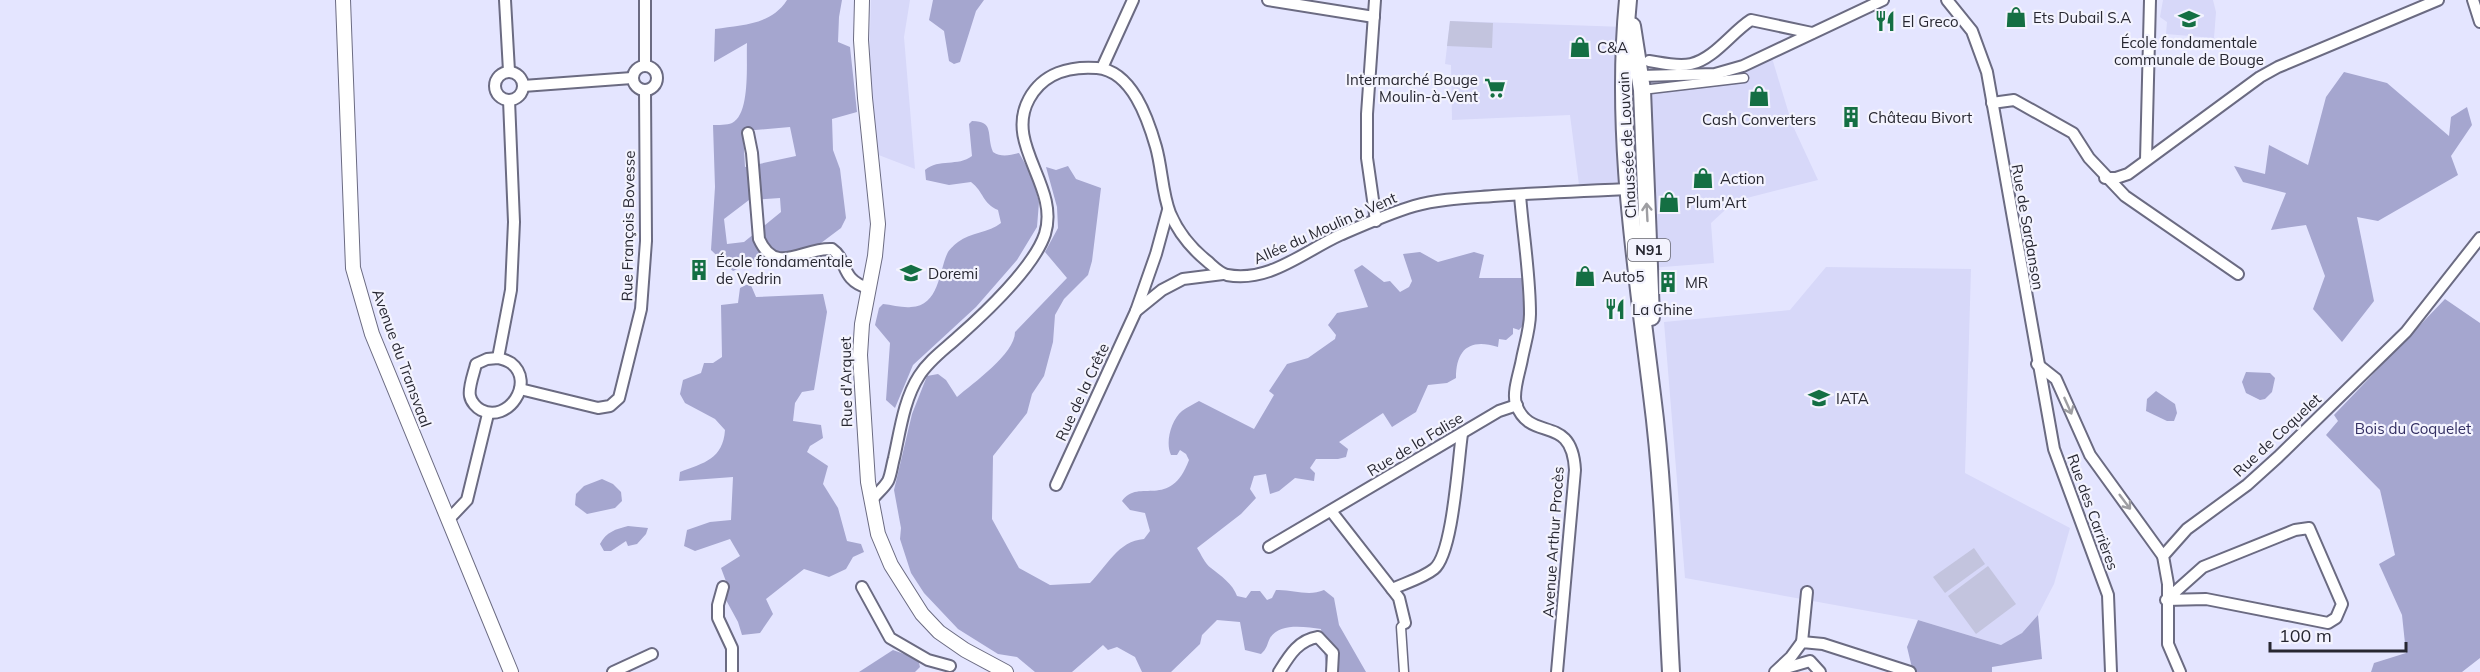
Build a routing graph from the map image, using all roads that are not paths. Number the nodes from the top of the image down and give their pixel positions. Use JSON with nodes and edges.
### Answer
{"nodes":[{"id":1,"x":344,"y":0,"type":"edge"},
{"id":2,"x":506,"y":0,"type":"edge"},
{"id":3,"x":645,"y":0,"type":"edge"},
{"id":4,"x":862,"y":0,"type":"edge"},
{"id":5,"x":1132,"y":0,"type":"edge"},
{"id":6,"x":1268,"y":0,"type":"edge"},
{"id":7,"x":1375,"y":0,"type":"edge"},
{"id":8,"x":1628,"y":0,"type":"edge"},
{"id":9,"x":1883,"y":0,"type":"edge"},
{"id":10,"x":1947,"y":0,"type":"edge"},
{"id":11,"x":2150,"y":0,"type":"edge"},
{"id":12,"x":2438,"y":0,"type":"edge"},
{"id":13,"x":2474,"y":0,"type":"edge"},
{"id":14,"x":1374,"y":17,"type":"junction"},
{"id":15,"x":2480,"y":22,"type":"edge"},
{"id":16,"x":1813,"y":33,"type":"junction"},
{"id":17,"x":1649,"y":61,"type":"dead end"},
{"id":18,"x":645,"y":65,"type":"junction"},
{"id":19,"x":1102,"y":68,"type":"junction"},
{"id":20,"x":509,"y":71,"type":"junction"},
{"id":21,"x":1622,"y":75,"type":"junction"},
{"id":22,"x":632,"y":78,"type":"junction"},
{"id":23,"x":1744,"y":78,"type":"dead end"},
{"id":24,"x":1641,"y":83,"type":"junction"},
{"id":25,"x":524,"y":86,"type":"junction"},
{"id":26,"x":645,"y":91,"type":"junction"},
{"id":27,"x":508,"y":100,"type":"junction"},
{"id":28,"x":1992,"y":103,"type":"junction"},
{"id":29,"x":748,"y":133,"type":"dead end"},
{"id":30,"x":2146,"y":160,"type":"junction"},
{"id":31,"x":2105,"y":178,"type":"junction"},
{"id":32,"x":1645,"y":183,"type":"junction"},
{"id":33,"x":1628,"y":189,"type":"junction"},
{"id":34,"x":1520,"y":195,"type":"junction"},
{"id":35,"x":1168,"y":210,"type":"junction"},
{"id":36,"x":1376,"y":221,"type":"junction"},
{"id":37,"x":2480,"y":238,"type":"edge"},
{"id":38,"x":1641,"y":241,"type":"junction"},
{"id":39,"x":1223,"y":274,"type":"junction"},
{"id":40,"x":2238,"y":274,"type":"dead end"},
{"id":41,"x":868,"y":288,"type":"junction"},
{"id":42,"x":1136,"y":311,"type":"junction"},
{"id":43,"x":498,"y":358,"type":"junction"},
{"id":44,"x":2037,"y":364,"type":"junction"},
{"id":45,"x":520,"y":389,"type":"junction"},
{"id":46,"x":1517,"y":405,"type":"junction"},
{"id":47,"x":488,"y":414,"type":"junction"},
{"id":48,"x":1462,"y":434,"type":"junction"},
{"id":49,"x":1056,"y":485,"type":"dead end"},
{"id":50,"x":872,"y":500,"type":"junction"},
{"id":51,"x":1331,"y":511,"type":"junction"},
{"id":52,"x":448,"y":520,"type":"junction"},
{"id":53,"x":1269,"y":547,"type":"dead end"},
{"id":54,"x":2163,"y":556,"type":"junction"},
{"id":55,"x":723,"y":587,"type":"dead end"},
{"id":56,"x":862,"y":587,"type":"dead end"},
{"id":57,"x":1392,"y":589,"type":"junction"},
{"id":58,"x":1807,"y":592,"type":"dead end"},
{"id":59,"x":2166,"y":600,"type":"junction"},
{"id":60,"x":1406,"y":623,"type":"joint"},
{"id":61,"x":1802,"y":642,"type":"junction"},
{"id":62,"x":652,"y":654,"type":"dead end"},
{"id":63,"x":950,"y":666,"type":"dead end"},
{"id":64,"x":1777,"y":671,"type":"edge"},
{"id":65,"x":511,"y":672,"type":"edge"},
{"id":66,"x":613,"y":672,"type":"edge"},
{"id":67,"x":732,"y":672,"type":"edge"},
{"id":68,"x":1006,"y":672,"type":"edge"},
{"id":69,"x":1279,"y":672,"type":"edge"},
{"id":70,"x":1332,"y":672,"type":"edge"},
{"id":71,"x":1404,"y":672,"type":"edge"},
{"id":72,"x":1557,"y":672,"type":"edge"},
{"id":73,"x":1671,"y":672,"type":"edge"},
{"id":74,"x":1820,"y":672,"type":"edge"},
{"id":75,"x":1910,"y":672,"type":"edge"},
{"id":76,"x":2111,"y":672,"type":"edge"},
{"id":77,"x":2180,"y":672,"type":"edge"}],
"edges":[{"from":1,"to":52,"type":"street","name":"Avenue du Transvaal"},
{"from":2,"to":20,"type":"street"},
{"from":3,"to":18,"type":"street","name":"Rue François Bovesse"},
{"from":4,"to":41,"type":"street","name":"Rue d'Arquet"},
{"from":5,"to":19,"type":"street"},
{"from":6,"to":14,"type":"street"},
{"from":7,"to":14,"type":"street"},
{"from":8,"to":21,"type":"main road","name":"Chaussée de Louvain","number":"N91"},
{"from":8,"to":24,"type":"main road","name":"Chaussée de Louvain","number":"N91"},
{"from":9,"to":16,"type":"street"},
{"from":10,"to":28,"type":"street","name":"Rue de Sardanson"},
{"from":11,"to":30,"type":"street"},
{"from":12,"to":30,"type":"street"},
{"from":13,"to":15,"type":"street"},
{"from":14,"to":36,"type":"street"},
{"from":16,"to":17,"type":"street"},
{"from":16,"to":24,"type":"street"},
{"from":18,"to":22,"type":"street"},
{"from":18,"to":26,"type":"street","name":"Rue François Bovesse"},
{"from":19,"to":35,"type":"street"},
{"from":19,"to":50,"type":"street"},
{"from":20,"to":25,"type":"street"},
{"from":20,"to":27,"type":"street"},
{"from":21,"to":24,"type":"main road"},
{"from":21,"to":33,"type":"main road","name":"Chaussée de Louvain","number":"N91"},
{"from":22,"to":25,"type":"street"},
{"from":22,"to":26,"type":"street"},
{"from":23,"to":24,"type":"street"},
{"from":24,"to":32,"type":"main road","name":"Chaussée de Louvain","number":"N91"},
{"from":25,"to":27,"type":"street"},
{"from":26,"to":45,"type":"street","name":"Rue François Bovesse"},
{"from":27,"to":43,"type":"street"},
{"from":28,"to":31,"type":"street"},
{"from":28,"to":44,"type":"street","name":"Rue de Sardanson"},
{"from":29,"to":41,"type":"street"},
{"from":30,"to":31,"type":"street"},
{"from":31,"to":40,"type":"street"},
{"from":32,"to":33,"type":"main road"},
{"from":38,"to":32,"type":"main road","name":"Chaussée de Louvain","number":"N91","one_way":true},
{"from":33,"to":34,"type":"street","name":"Allée du Moulin à Vent"},
{"from":33,"to":38,"type":"main road","name":"Chaussée de Louvain","number":"N91"},
{"from":34,"to":36,"type":"street","name":"Allée du Moulin à Vent"},
{"from":34,"to":46,"type":"street"},
{"from":35,"to":39,"type":"street"},
{"from":35,"to":42,"type":"street","name":"Rue de la Crête"},
{"from":36,"to":39,"type":"street","name":"Allée du Moulin à Vent"},
{"from":37,"to":54,"type":"street","name":"Rue de Coquelet"},
{"from":38,"to":73,"type":"main road","name":"Chaussée de Louvain","number":"N91"},
{"from":39,"to":42,"type":"street","name":"Rue de la Crête"},
{"from":41,"to":50,"type":"street","name":"Rue d'Arquet"},
{"from":42,"to":49,"type":"street","name":"Rue de la Crête"},
{"from":43,"to":45,"type":"street"},
{"from":43,"to":47,"type":"street"},
{"from":44,"to":54,"type":"street","one_way":true},
{"from":44,"to":76,"type":"street","name":"Rue des Carrières"},
{"from":45,"to":47,"type":"street"},
{"from":46,"to":48,"type":"street","name":"Rue de la Falise"},
{"from":46,"to":72,"type":"street","name":"Avenue Arthur Procès"},
{"from":47,"to":52,"type":"street"},
{"from":48,"to":51,"type":"street","name":"Rue de la Falise"},
{"from":48,"to":57,"type":"street"},
{"from":50,"to":68,"type":"street","name":"Rue d'Arquet"},
{"from":51,"to":53,"type":"street","name":"Rue de la Falise"},
{"from":51,"to":57,"type":"street"},
{"from":52,"to":65,"type":"street","name":"Avenue du Transvaal"},
{"from":54,"to":59,"type":"street"},
{"from":55,"to":67,"type":"street"},
{"from":56,"to":63,"type":"street"},
{"from":57,"to":60,"type":"street"},
{"from":58,"to":61,"type":"street"},
{"from":59,"to":59,"type":"street"},
{"from":59,"to":77,"type":"street"},
{"from":60,"to":71,"type":"street"},
{"from":61,"to":64,"type":"street"},
{"from":61,"to":75,"type":"street"},
{"from":62,"to":66,"type":"street"},
{"from":64,"to":74,"type":"street"},
{"from":69,"to":70,"type":"street"}]}
